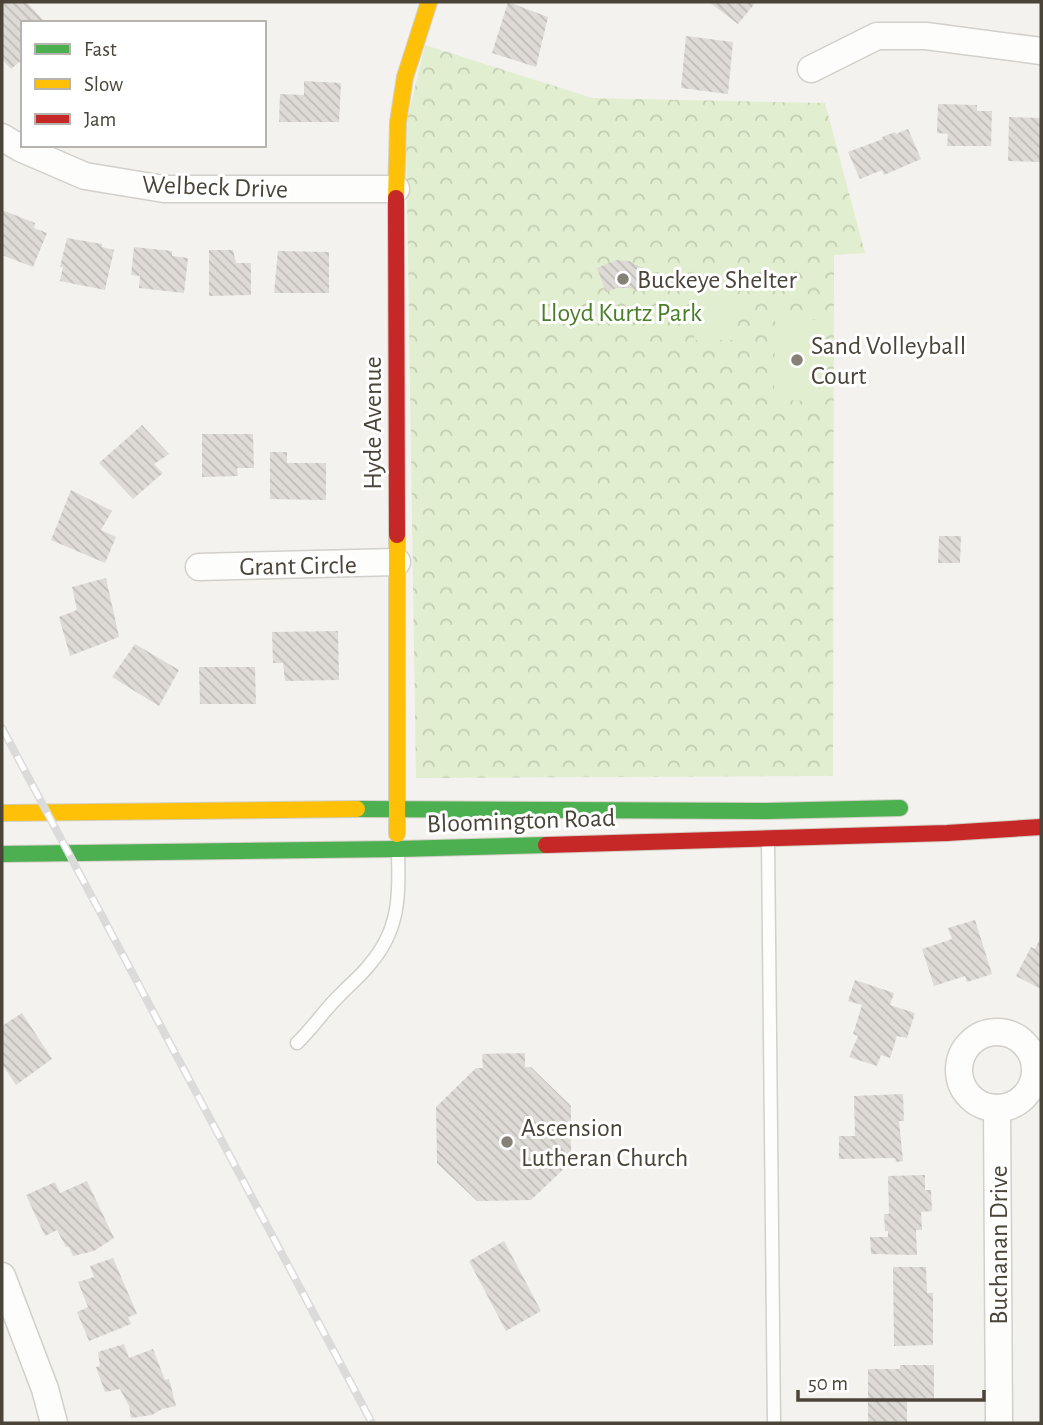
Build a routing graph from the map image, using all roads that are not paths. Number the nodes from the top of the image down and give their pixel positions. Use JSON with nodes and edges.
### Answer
{"nodes":[{"id":1,"x":429,"y":2,"type":"edge"},
{"id":2,"x":1041,"y":51,"type":"edge"},
{"id":3,"x":811,"y":69,"type":"dead end"},
{"id":4,"x":2,"y":137,"type":"edge"},
{"id":5,"x":396,"y":189,"type":"junction"},
{"id":6,"x":397,"y":562,"type":"junction"},
{"id":7,"x":199,"y":567,"type":"dead end"},
{"id":8,"x":919,"y":808,"type":"dead end"},
{"id":9,"x":397,"y":809,"type":"junction"},
{"id":10,"x":2,"y":813,"type":"edge"},
{"id":11,"x":1041,"y":827,"type":"edge"},
{"id":12,"x":768,"y":837,"type":"junction"},
{"id":13,"x":397,"y":849,"type":"junction"},
{"id":14,"x":2,"y":854,"type":"edge"},
{"id":15,"x":297,"y":1043,"type":"dead end"},
{"id":16,"x":998,"y":1108,"type":"dead end"},
{"id":17,"x":2,"y":1276,"type":"edge"},
{"id":18,"x":54,"y":1423,"type":"edge"},
{"id":19,"x":774,"y":1423,"type":"edge"},
{"id":20,"x":999,"y":1423,"type":"edge"}],
"edges":[{"from":1,"to":5,"type":"street","name":"Hyde Avenue"},
{"from":2,"to":3,"type":"street"},
{"from":4,"to":5,"type":"street","name":"Welbeck Drive"},
{"from":5,"to":6,"type":"street","name":"Hyde Avenue"},
{"from":6,"to":7,"type":"street","name":"Grant Circle"},
{"from":6,"to":9,"type":"street","name":"Hyde Avenue"},
{"from":8,"to":9,"type":"street","name":"Bloomington Road"},
{"from":9,"to":10,"type":"street","name":"Bloomington Road"},
{"from":9,"to":13,"type":"street","name":"Hyde Avenue"},
{"from":11,"to":12,"type":"street","name":"Bloomington Road"},
{"from":12,"to":13,"type":"street","name":"Bloomington Road"},
{"from":12,"to":19,"type":"lane"},
{"from":13,"to":14,"type":"street","name":"Bloomington Road"},
{"from":13,"to":15,"type":"lane"},
{"from":16,"to":20,"type":"street","name":"Buchanan Drive"},
{"from":17,"to":18,"type":"street"}]}
